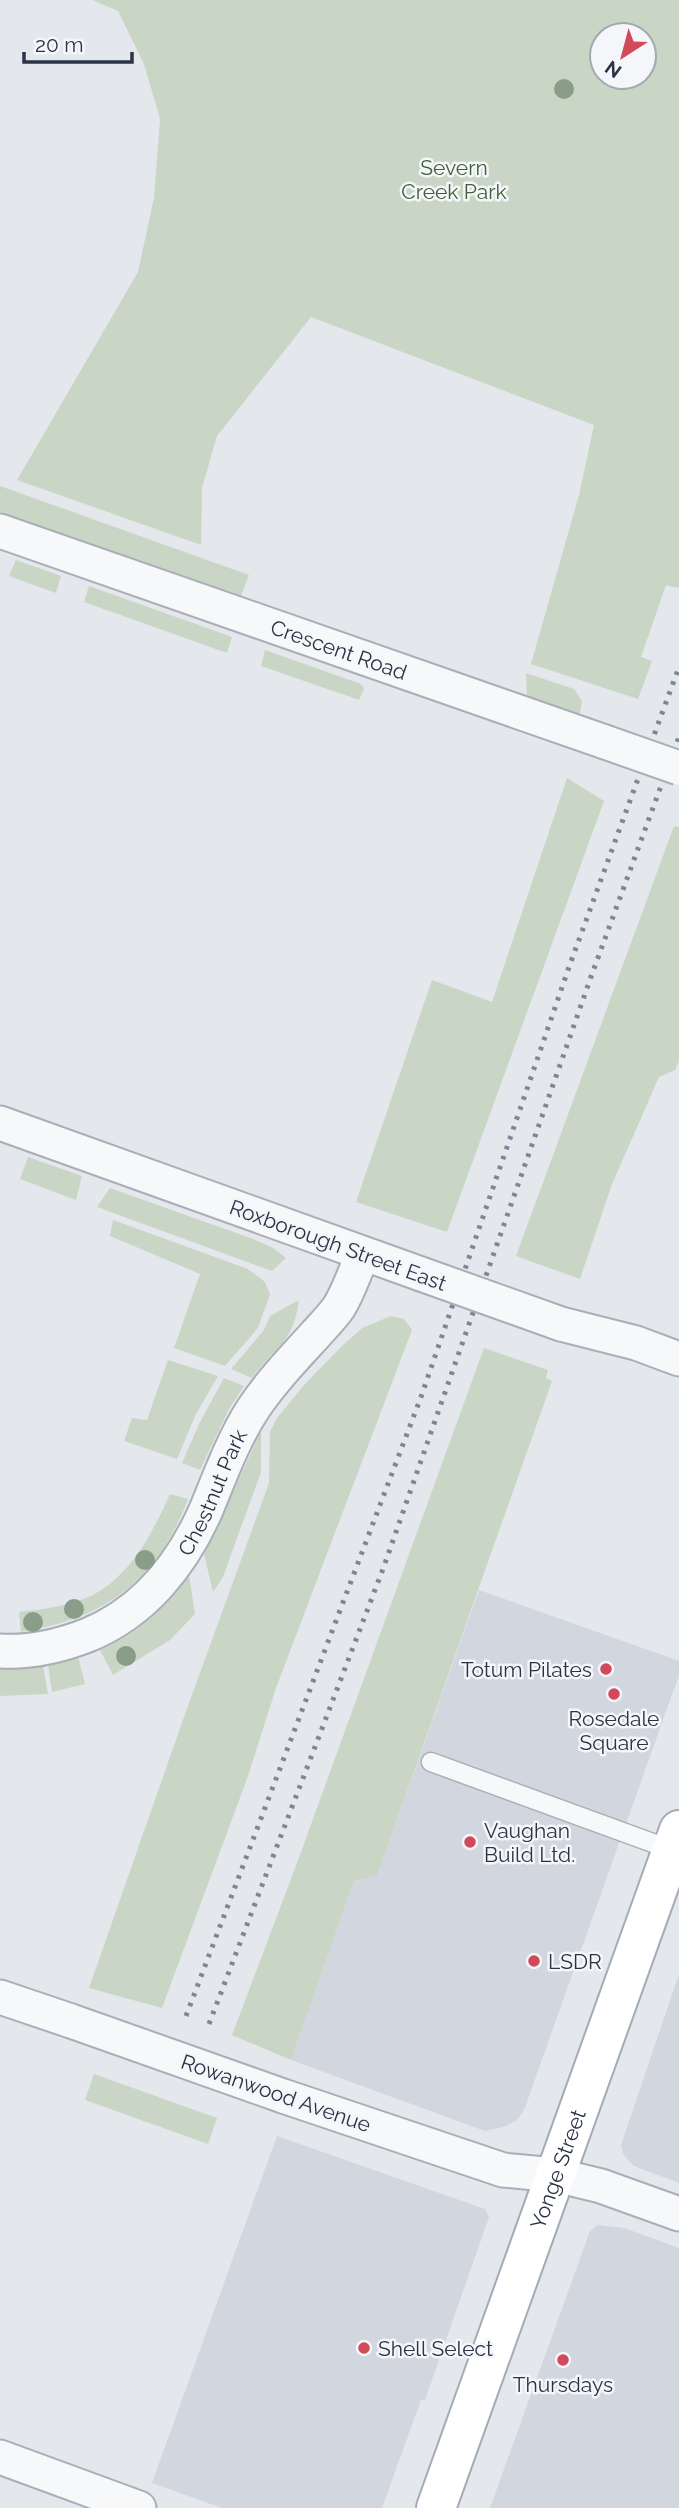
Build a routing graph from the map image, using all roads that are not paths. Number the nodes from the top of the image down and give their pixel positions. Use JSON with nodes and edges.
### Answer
{"nodes":[{"id":1,"x":0,"y":531,"type":"edge"},
{"id":2,"x":679,"y":768,"type":"edge"},
{"id":3,"x":0,"y":1124,"type":"edge"},
{"id":4,"x":363,"y":1254,"type":"junction"},
{"id":5,"x":679,"y":1359,"type":"edge"},
{"id":6,"x":0,"y":1651,"type":"edge"},
{"id":7,"x":431,"y":1762,"type":"dead end"},
{"id":8,"x":675,"y":1840,"type":"edge"},
{"id":9,"x":0,"y":1997,"type":"edge"},
{"id":10,"x":556,"y":2175,"type":"junction"},
{"id":11,"x":679,"y":2214,"type":"edge"},
{"id":12,"x":0,"y":2457,"type":"edge"},
{"id":13,"x":139,"y":2508,"type":"edge"},
{"id":14,"x":436,"y":2508,"type":"edge"}],
"edges":[{"from":1,"to":2,"type":"street","name":"Crescent Road","bridge":true},
{"from":3,"to":4,"type":"street","name":"Roxborough Street East"},
{"from":4,"to":5,"type":"street","name":"Roxborough Street East","bridge":true},
{"from":4,"to":6,"type":"street","name":"Chestnut Park"},
{"from":7,"to":8,"type":"lane"},
{"from":8,"to":10,"type":"main road","name":"Yonge Street"},
{"from":9,"to":10,"type":"street","name":"Rowanwood Avenue","bridge":true},
{"from":10,"to":11,"type":"street","name":"Rowanwood Avenue"},
{"from":10,"to":14,"type":"main road","name":"Yonge Street"},
{"from":12,"to":13,"type":"street"}]}
